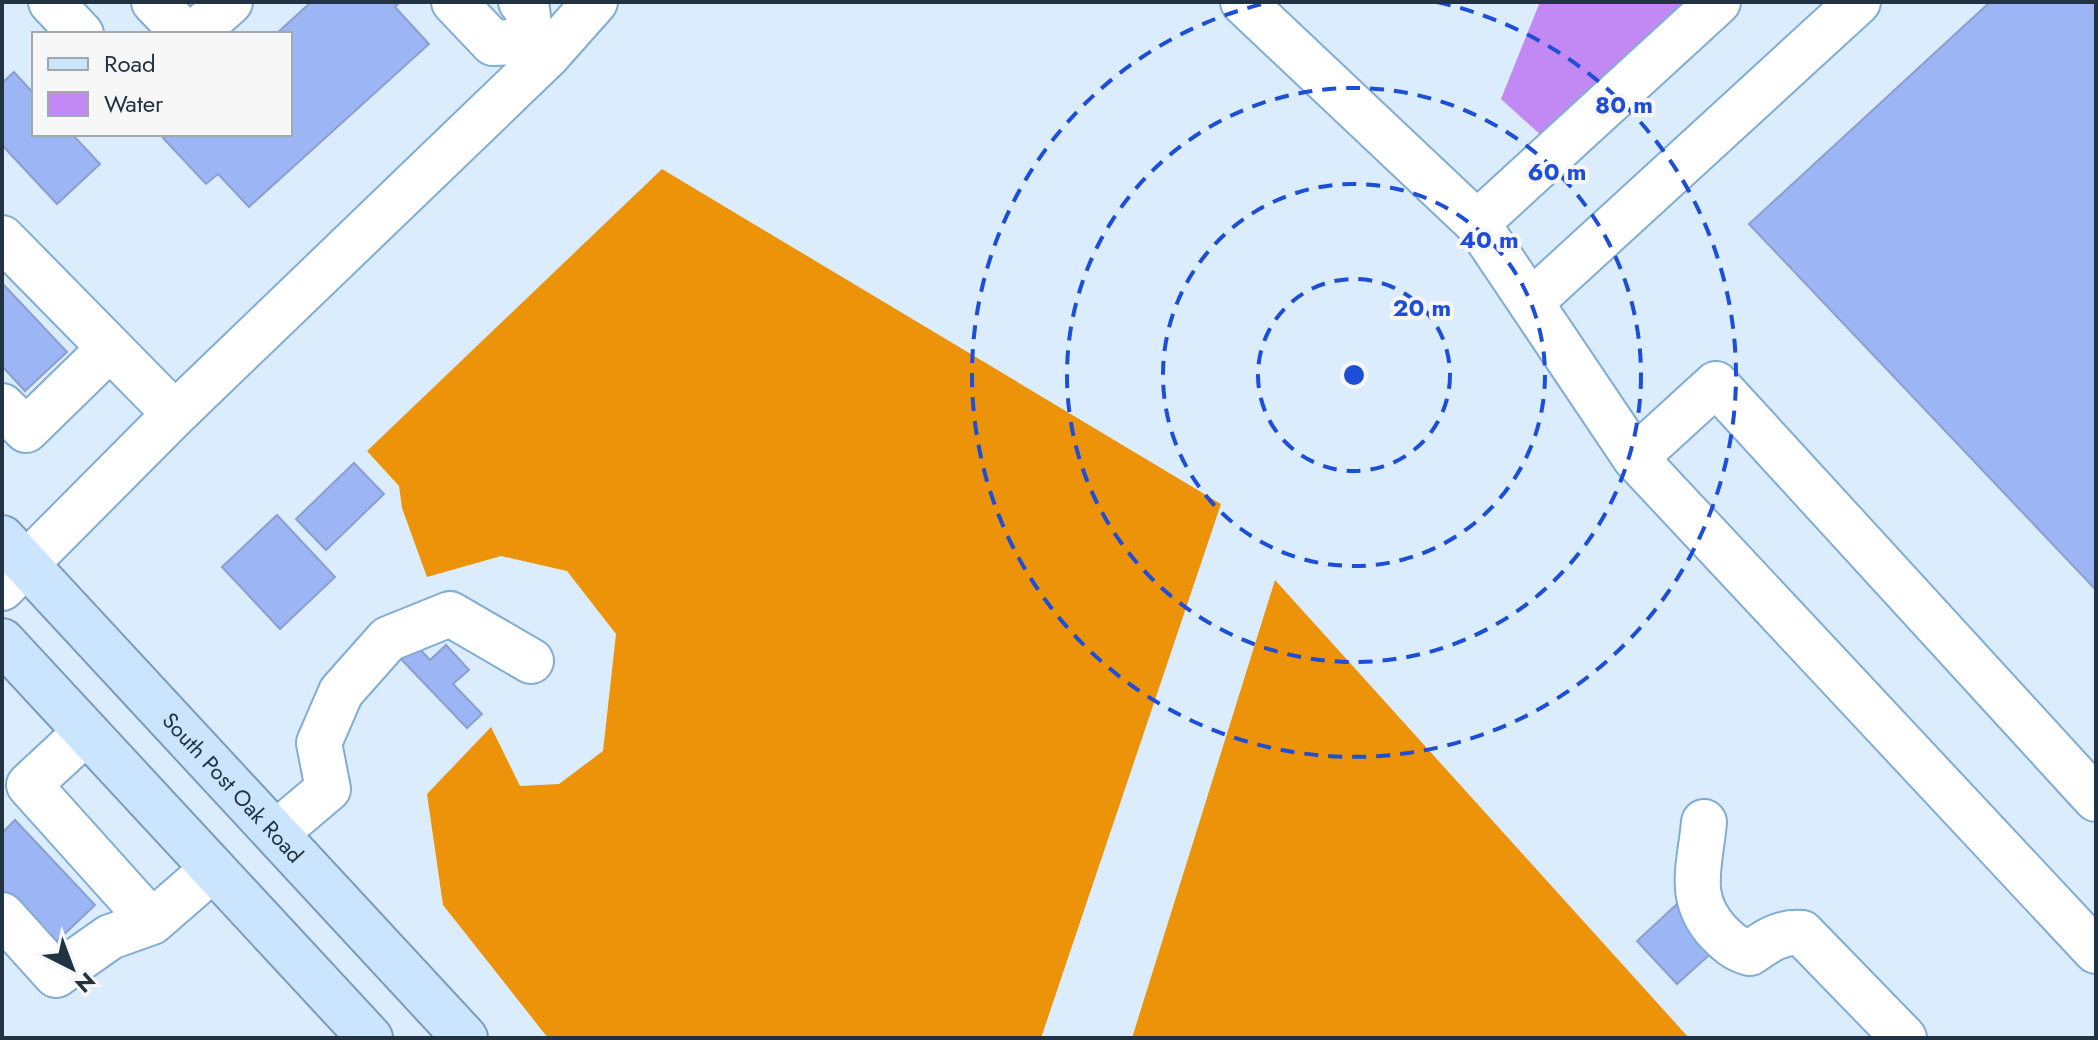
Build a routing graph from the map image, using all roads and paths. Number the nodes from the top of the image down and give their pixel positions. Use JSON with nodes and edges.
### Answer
{"nodes":[{"id":1,"x":51,"y":2,"type":"edge"},
{"id":2,"x":154,"y":2,"type":"edge"},
{"id":3,"x":230,"y":2,"type":"edge"},
{"id":4,"x":454,"y":2,"type":"edge"},
{"id":5,"x":595,"y":2,"type":"edge"},
{"id":6,"x":1243,"y":2,"type":"edge"},
{"id":7,"x":1718,"y":2,"type":"edge"},
{"id":8,"x":1858,"y":2,"type":"edge"},
{"id":9,"x":79,"y":32,"type":"edge"},
{"id":10,"x":183,"y":32,"type":"edge"},
{"id":11,"x":196,"y":32,"type":"edge"},
{"id":12,"x":533,"y":33,"type":"edge"},
{"id":13,"x":1477,"y":223,"type":"junction"},
{"id":14,"x":2,"y":238,"type":"edge"},
{"id":15,"x":1531,"y":302,"type":"junction"},
{"id":16,"x":110,"y":348,"type":"junction"},
{"id":17,"x":2,"y":406,"type":"edge"},
{"id":18,"x":175,"y":414,"type":"junction"},
{"id":19,"x":1635,"y":458,"type":"junction"},
{"id":20,"x":10,"y":563,"type":"edge"},
{"id":21,"x":2,"y":641,"type":"edge"},
{"id":22,"x":531,"y":661,"type":"dead end"},
{"id":23,"x":86,"y":732,"type":"junction"},
{"id":24,"x":16,"y":795,"type":"edge"},
{"id":25,"x":2096,"y":799,"type":"edge"},
{"id":26,"x":1704,"y":822,"type":"dead end"},
{"id":27,"x":276,"y":833,"type":"junction"},
{"id":28,"x":213,"y":869,"type":"junction"},
{"id":29,"x":2,"y":915,"type":"edge"},
{"id":30,"x":152,"y":922,"type":"junction"},
{"id":31,"x":2096,"y":951,"type":"edge"},
{"id":32,"x":1892,"y":1026,"type":"edge"},
{"id":33,"x":449,"y":1033,"type":"edge"},
{"id":34,"x":370,"y":1038,"type":"edge"}],
"edges":[{"from":1,"to":9,"type":"lane"},
{"from":2,"to":10,"type":"lane"},
{"from":3,"to":11,"type":"lane"},
{"from":4,"to":12,"type":"lane"},
{"from":5,"to":12,"type":"lane"},
{"from":6,"to":13,"type":"lane"},
{"from":7,"to":13,"type":"lane"},
{"from":8,"to":15,"type":"lane"},
{"from":12,"to":18,"type":"lane"},
{"from":13,"to":15,"type":"lane"},
{"from":14,"to":16,"type":"lane"},
{"from":15,"to":19,"type":"lane"},
{"from":16,"to":17,"type":"lane"},
{"from":16,"to":18,"type":"lane"},
{"from":18,"to":20,"type":"lane"},
{"from":19,"to":25,"type":"lane"},
{"from":19,"to":31,"type":"lane"},
{"from":20,"to":27,"type":"main road","name":"South Post Oak Road"},
{"from":21,"to":23,"type":"main road"},
{"from":22,"to":27,"type":"lane"},
{"from":23,"to":24,"type":"lane"},
{"from":23,"to":28,"type":"main road"},
{"from":24,"to":30,"type":"lane"},
{"from":26,"to":32,"type":"lane"},
{"from":27,"to":33,"type":"main road","name":"South Post Oak Road"},
{"from":28,"to":30,"type":"lane"},
{"from":28,"to":34,"type":"main road"},
{"from":29,"to":30,"type":"lane"}]}
